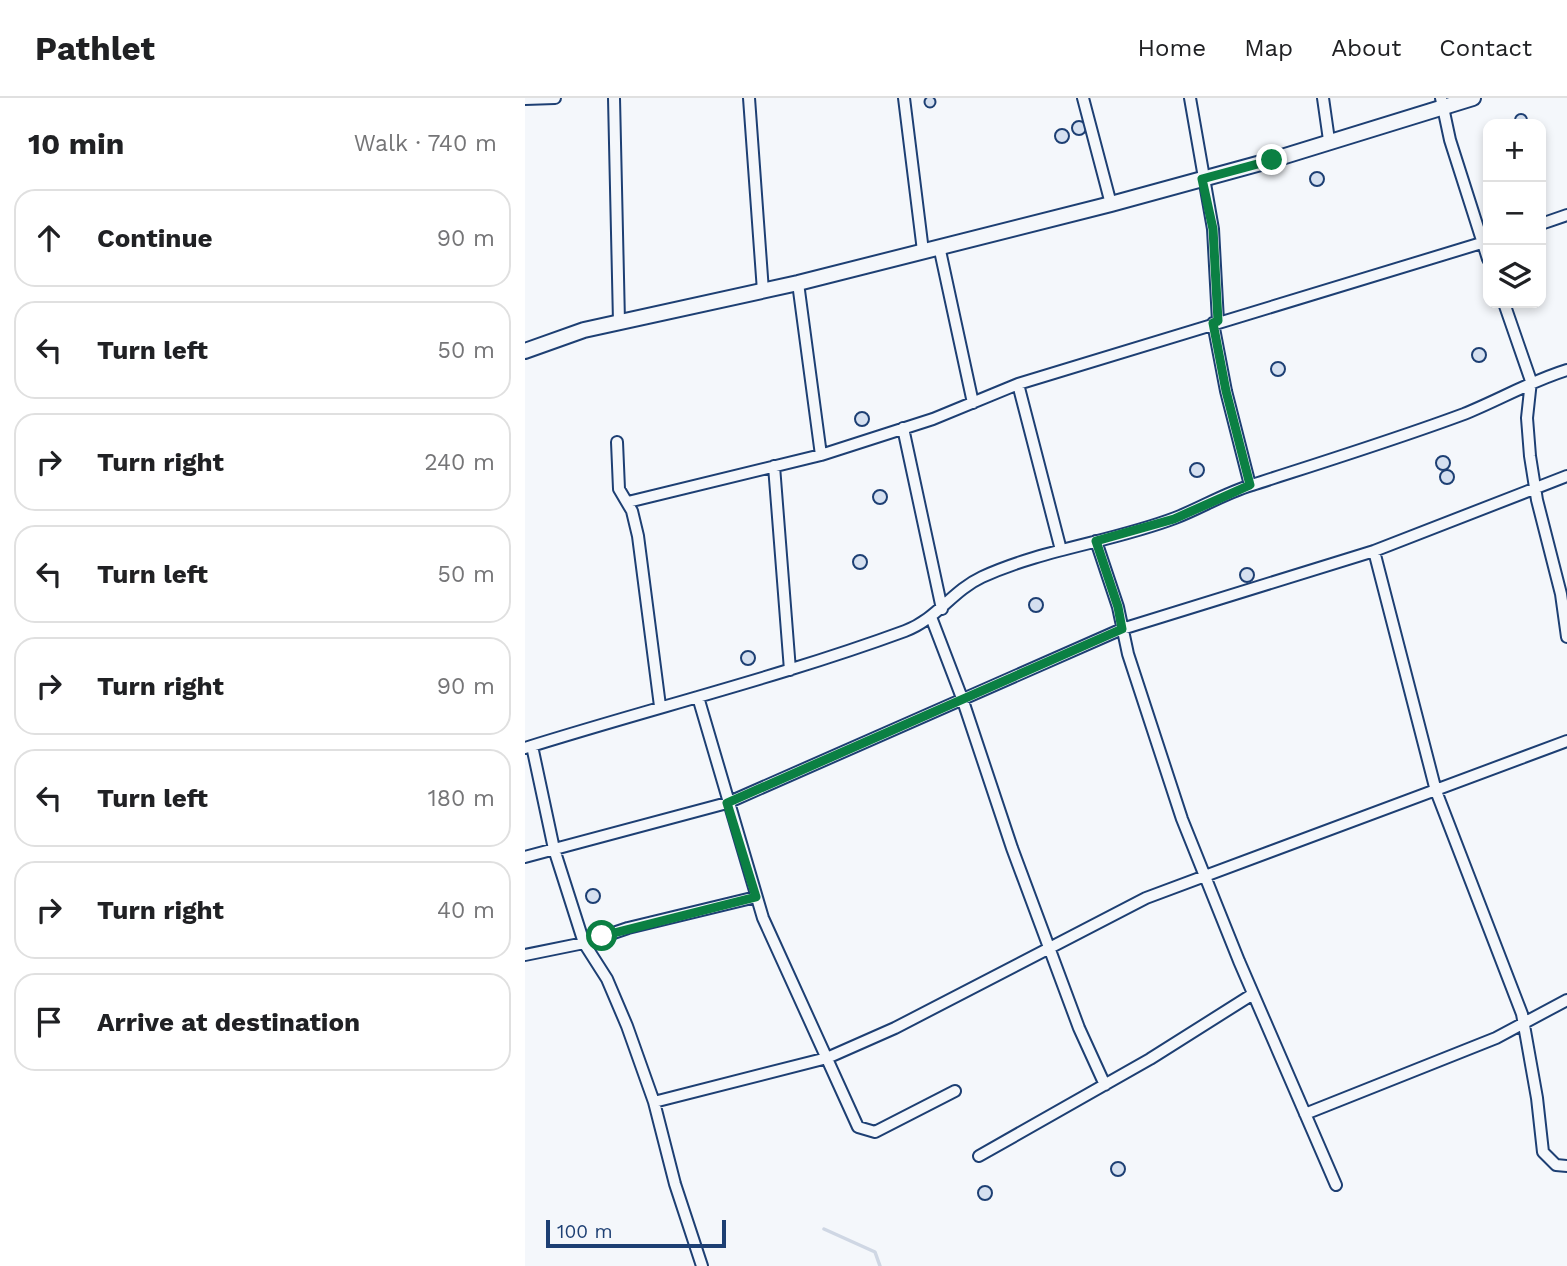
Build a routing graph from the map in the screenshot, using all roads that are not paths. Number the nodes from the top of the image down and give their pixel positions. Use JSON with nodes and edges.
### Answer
{"nodes":[{"id":1,"x":555,"y":98,"type":"edge"},
{"id":2,"x":614,"y":98,"type":"edge"},
{"id":3,"x":749,"y":98,"type":"edge"},
{"id":4,"x":904,"y":98,"type":"edge"},
{"id":5,"x":1083,"y":98,"type":"edge"},
{"id":6,"x":1190,"y":98,"type":"edge"},
{"id":7,"x":1323,"y":98,"type":"edge"},
{"id":8,"x":1473,"y":98,"type":"edge"},
{"id":9,"x":525,"y":99,"type":"edge"},
{"id":10,"x":1442,"y":102,"type":"edge"},
{"id":11,"x":1329,"y":140,"type":"junction"},
{"id":12,"x":1202,"y":179,"type":"junction"},
{"id":13,"x":1111,"y":204,"type":"junction"},
{"id":14,"x":1567,"y":215,"type":"edge"},
{"id":15,"x":1546,"y":222,"type":"edge"},
{"id":16,"x":1483,"y":235,"type":"edge"},
{"id":17,"x":1483,"y":242,"type":"edge"},
{"id":18,"x":939,"y":246,"type":"junction"},
{"id":19,"x":922,"y":251,"type":"junction"},
{"id":20,"x":798,"y":284,"type":"junction"},
{"id":21,"x":763,"y":291,"type":"junction"},
{"id":22,"x":1506,"y":308,"type":"edge"},
{"id":23,"x":619,"y":322,"type":"junction"},
{"id":24,"x":1216,"y":322,"type":"junction"},
{"id":25,"x":525,"y":351,"type":"edge"},
{"id":26,"x":1567,"y":370,"type":"edge"},
{"id":27,"x":1531,"y":381,"type":"junction"},
{"id":28,"x":1018,"y":384,"type":"junction"},
{"id":29,"x":973,"y":403,"type":"junction"},
{"id":30,"x":903,"y":428,"type":"junction"},
{"id":31,"x":617,"y":442,"type":"dead end"},
{"id":32,"x":821,"y":455,"type":"junction"},
{"id":33,"x":774,"y":466,"type":"junction"},
{"id":34,"x":1567,"y":476,"type":"edge"},
{"id":35,"x":1250,"y":485,"type":"junction"},
{"id":36,"x":1535,"y":487,"type":"junction"},
{"id":37,"x":628,"y":502,"type":"junction"},
{"id":38,"x":1096,"y":541,"type":"junction"},
{"id":39,"x":1061,"y":550,"type":"junction"},
{"id":40,"x":1374,"y":551,"type":"junction"},
{"id":41,"x":942,"y":609,"type":"junction"},
{"id":42,"x":931,"y":617,"type":"junction"},
{"id":43,"x":1122,"y":629,"type":"junction"},
{"id":44,"x":1567,"y":637,"type":"edge"},
{"id":45,"x":790,"y":670,"type":"junction"},
{"id":46,"x":698,"y":698,"type":"junction"},
{"id":47,"x":962,"y":698,"type":"junction"},
{"id":48,"x":660,"y":706,"type":"junction"},
{"id":49,"x":1567,"y":741,"type":"edge"},
{"id":50,"x":528,"y":747,"type":"edge"},
{"id":51,"x":1436,"y":791,"type":"junction"},
{"id":52,"x":727,"y":803,"type":"junction"},
{"id":53,"x":554,"y":849,"type":"junction"},
{"id":54,"x":525,"y":857,"type":"edge"},
{"id":55,"x":1205,"y":874,"type":"junction"},
{"id":56,"x":756,"y":897,"type":"junction"},
{"id":57,"x":585,"y":943,"type":"junction"},
{"id":58,"x":1049,"y":945,"type":"junction"},
{"id":59,"x":525,"y":955,"type":"edge"},
{"id":60,"x":1253,"y":995,"type":"junction"},
{"id":61,"x":1567,"y":999,"type":"edge"},
{"id":62,"x":1525,"y":1024,"type":"junction"},
{"id":63,"x":827,"y":1058,"type":"junction"},
{"id":64,"x":1105,"y":1085,"type":"junction"},
{"id":65,"x":955,"y":1091,"type":"dead end"},
{"id":66,"x":654,"y":1102,"type":"junction"},
{"id":67,"x":1305,"y":1114,"type":"junction"},
{"id":68,"x":979,"y":1156,"type":"dead end"},
{"id":69,"x":1567,"y":1166,"type":"edge"},
{"id":70,"x":1336,"y":1185,"type":"dead end"},
{"id":71,"x":702,"y":1266,"type":"edge"}],
"edges":[{"from":1,"to":9,"type":"street"},
{"from":2,"to":23,"type":"street"},
{"from":3,"to":21,"type":"street"},
{"from":4,"to":19,"type":"street"},
{"from":5,"to":13,"type":"street"},
{"from":6,"to":12,"type":"street"},
{"from":7,"to":11,"type":"street"},
{"from":8,"to":10,"type":"street"},
{"from":10,"to":11,"type":"street"},
{"from":10,"to":16,"type":"street"},
{"from":11,"to":12,"type":"street"},
{"from":12,"to":13,"type":"street"},
{"from":12,"to":24,"type":"street"},
{"from":13,"to":18,"type":"street"},
{"from":14,"to":15,"type":"street"},
{"from":17,"to":24,"type":"street"},
{"from":18,"to":19,"type":"street"},
{"from":18,"to":29,"type":"street"},
{"from":19,"to":20,"type":"street"},
{"from":20,"to":21,"type":"street"},
{"from":20,"to":32,"type":"street"},
{"from":21,"to":23,"type":"street"},
{"from":22,"to":27,"type":"street"},
{"from":23,"to":25,"type":"street"},
{"from":24,"to":28,"type":"street"},
{"from":24,"to":35,"type":"street"},
{"from":26,"to":27,"type":"street"},
{"from":27,"to":35,"type":"street"},
{"from":27,"to":36,"type":"street"},
{"from":28,"to":29,"type":"street"},
{"from":28,"to":39,"type":"street"},
{"from":29,"to":30,"type":"street"},
{"from":30,"to":32,"type":"street"},
{"from":30,"to":41,"type":"street"},
{"from":31,"to":37,"type":"street"},
{"from":32,"to":33,"type":"street"},
{"from":33,"to":37,"type":"street"},
{"from":33,"to":45,"type":"street"},
{"from":34,"to":36,"type":"street"},
{"from":35,"to":38,"type":"street"},
{"from":36,"to":40,"type":"street"},
{"from":36,"to":44,"type":"street"},
{"from":37,"to":48,"type":"street"},
{"from":38,"to":39,"type":"street"},
{"from":38,"to":43,"type":"street"},
{"from":39,"to":41,"type":"street"},
{"from":40,"to":43,"type":"street"},
{"from":40,"to":51,"type":"street"},
{"from":41,"to":42,"type":"street"},
{"from":42,"to":45,"type":"street"},
{"from":42,"to":47,"type":"street"},
{"from":43,"to":47,"type":"street"},
{"from":43,"to":55,"type":"street"},
{"from":45,"to":46,"type":"street"},
{"from":46,"to":48,"type":"street"},
{"from":46,"to":52,"type":"street"},
{"from":47,"to":52,"type":"street"},
{"from":47,"to":58,"type":"street"},
{"from":48,"to":50,"type":"street"},
{"from":49,"to":51,"type":"street"},
{"from":50,"to":53,"type":"street"},
{"from":51,"to":55,"type":"street"},
{"from":51,"to":62,"type":"street"},
{"from":52,"to":53,"type":"street"},
{"from":52,"to":56,"type":"street"},
{"from":53,"to":54,"type":"street"},
{"from":53,"to":57,"type":"street"},
{"from":55,"to":58,"type":"street"},
{"from":55,"to":60,"type":"street"},
{"from":56,"to":57,"type":"street"},
{"from":56,"to":63,"type":"street"},
{"from":57,"to":59,"type":"street"},
{"from":57,"to":66,"type":"street"},
{"from":58,"to":63,"type":"street"},
{"from":58,"to":64,"type":"street"},
{"from":60,"to":64,"type":"street"},
{"from":60,"to":67,"type":"street"},
{"from":61,"to":62,"type":"street"},
{"from":62,"to":67,"type":"street"},
{"from":62,"to":69,"type":"street"},
{"from":63,"to":65,"type":"street"},
{"from":63,"to":66,"type":"street"},
{"from":64,"to":68,"type":"street"},
{"from":66,"to":71,"type":"street"},
{"from":67,"to":70,"type":"street"}]}
